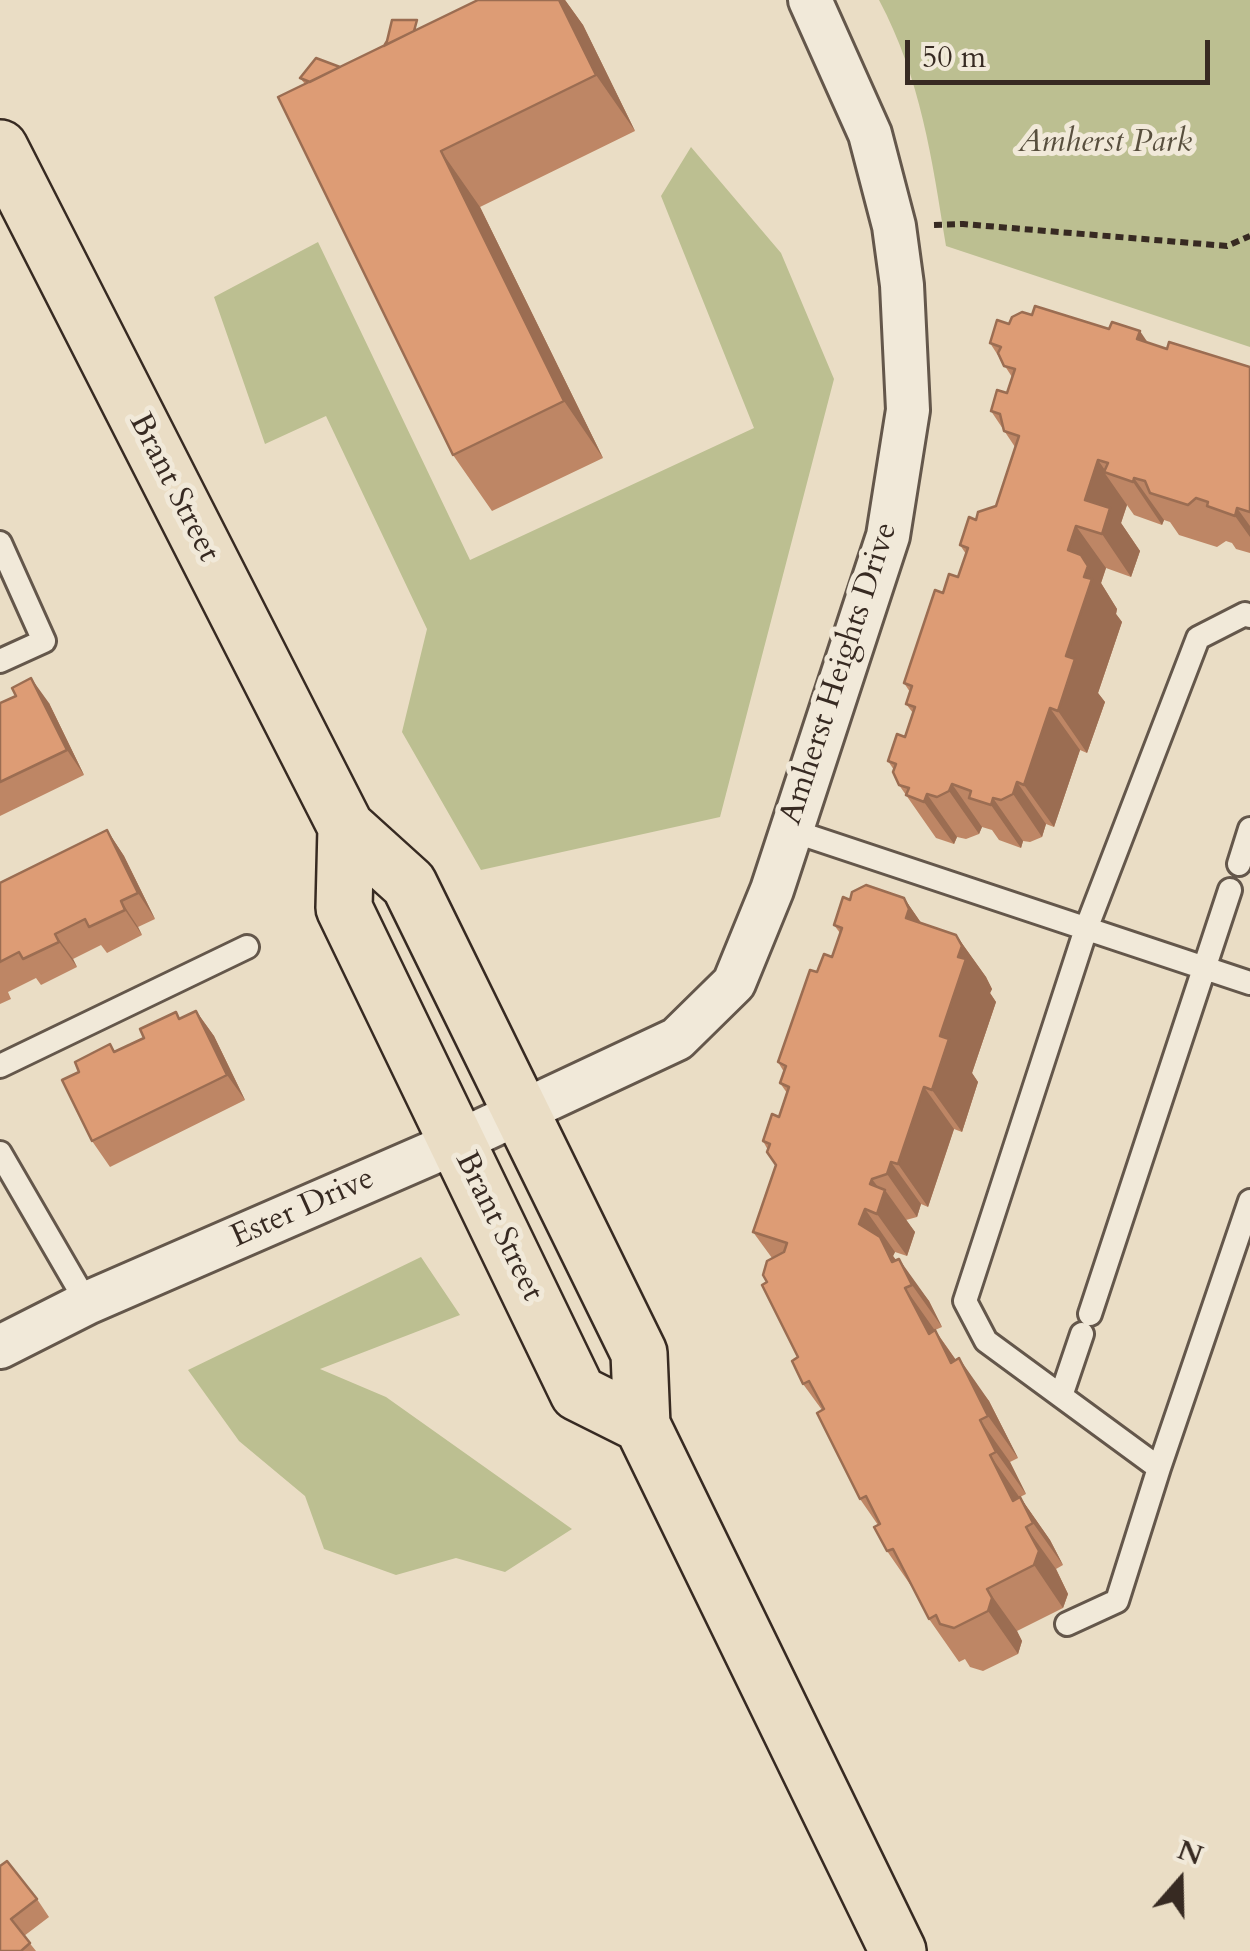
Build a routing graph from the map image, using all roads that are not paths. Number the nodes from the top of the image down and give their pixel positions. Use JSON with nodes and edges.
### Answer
{"nodes":[{"id":1,"x":810,"y":0,"type":"edge"},
{"id":2,"x":0,"y":148,"type":"edge"},
{"id":3,"x":0,"y":543,"type":"edge"},
{"id":4,"x":1250,"y":616,"type":"edge"},
{"id":5,"x":0,"y":661,"type":"edge"},
{"id":6,"x":346,"y":827,"type":"junction"},
{"id":7,"x":1250,"y":829,"type":"edge"},
{"id":8,"x":790,"y":830,"type":"junction"},
{"id":9,"x":1239,"y":864,"type":"dead end"},
{"id":10,"x":1230,"y":890,"type":"dead end"},
{"id":11,"x":1086,"y":929,"type":"junction"},
{"id":12,"x":247,"y":947,"type":"dead end"},
{"id":13,"x":1206,"y":969,"type":"junction"},
{"id":14,"x":1250,"y":984,"type":"edge"},
{"id":15,"x":0,"y":1066,"type":"edge"},
{"id":16,"x":519,"y":1113,"type":"junction"},
{"id":17,"x":456,"y":1142,"type":"junction"},
{"id":18,"x":0,"y":1153,"type":"edge"},
{"id":19,"x":1250,"y":1201,"type":"edge"},
{"id":20,"x":87,"y":1303,"type":"junction"},
{"id":21,"x":0,"y":1347,"type":"edge"},
{"id":22,"x":1061,"y":1396,"type":"junction"},
{"id":23,"x":642,"y":1425,"type":"junction"},
{"id":24,"x":1160,"y":1468,"type":"junction"},
{"id":25,"x":1067,"y":1624,"type":"dead end"},
{"id":26,"x":898,"y":1951,"type":"edge"}],
"edges":[{"from":1,"to":8,"type":"street","name":"Amherst Heights Drive"},
{"from":2,"to":6,"type":"main road","name":"Brant Street"},
{"from":3,"to":5,"type":"lane"},
{"from":4,"to":11,"type":"lane"},
{"from":6,"to":16,"type":"main road","name":"Brant Street"},
{"from":6,"to":17,"type":"main road","name":"Brant Street"},
{"from":7,"to":9,"type":"lane"},
{"from":8,"to":11,"type":"lane"},
{"from":8,"to":16,"type":"street","name":"Amherst Heights Drive"},
{"from":10,"to":13,"type":"lane"},
{"from":11,"to":13,"type":"lane"},
{"from":11,"to":22,"type":"lane"},
{"from":12,"to":15,"type":"lane"},
{"from":13,"to":14,"type":"lane"},
{"from":13,"to":22,"type":"lane"},
{"from":16,"to":17,"type":"street","name":"Ester Drive"},
{"from":16,"to":23,"type":"main road","name":"Brant Street"},
{"from":17,"to":20,"type":"street","name":"Ester Drive"},
{"from":17,"to":23,"type":"main road","name":"Brant Street"},
{"from":18,"to":20,"type":"lane"},
{"from":19,"to":24,"type":"lane"},
{"from":20,"to":21,"type":"street","name":"Ester Drive"},
{"from":22,"to":24,"type":"lane"},
{"from":23,"to":26,"type":"main road","name":"Brant Street"},
{"from":24,"to":25,"type":"lane"}]}
